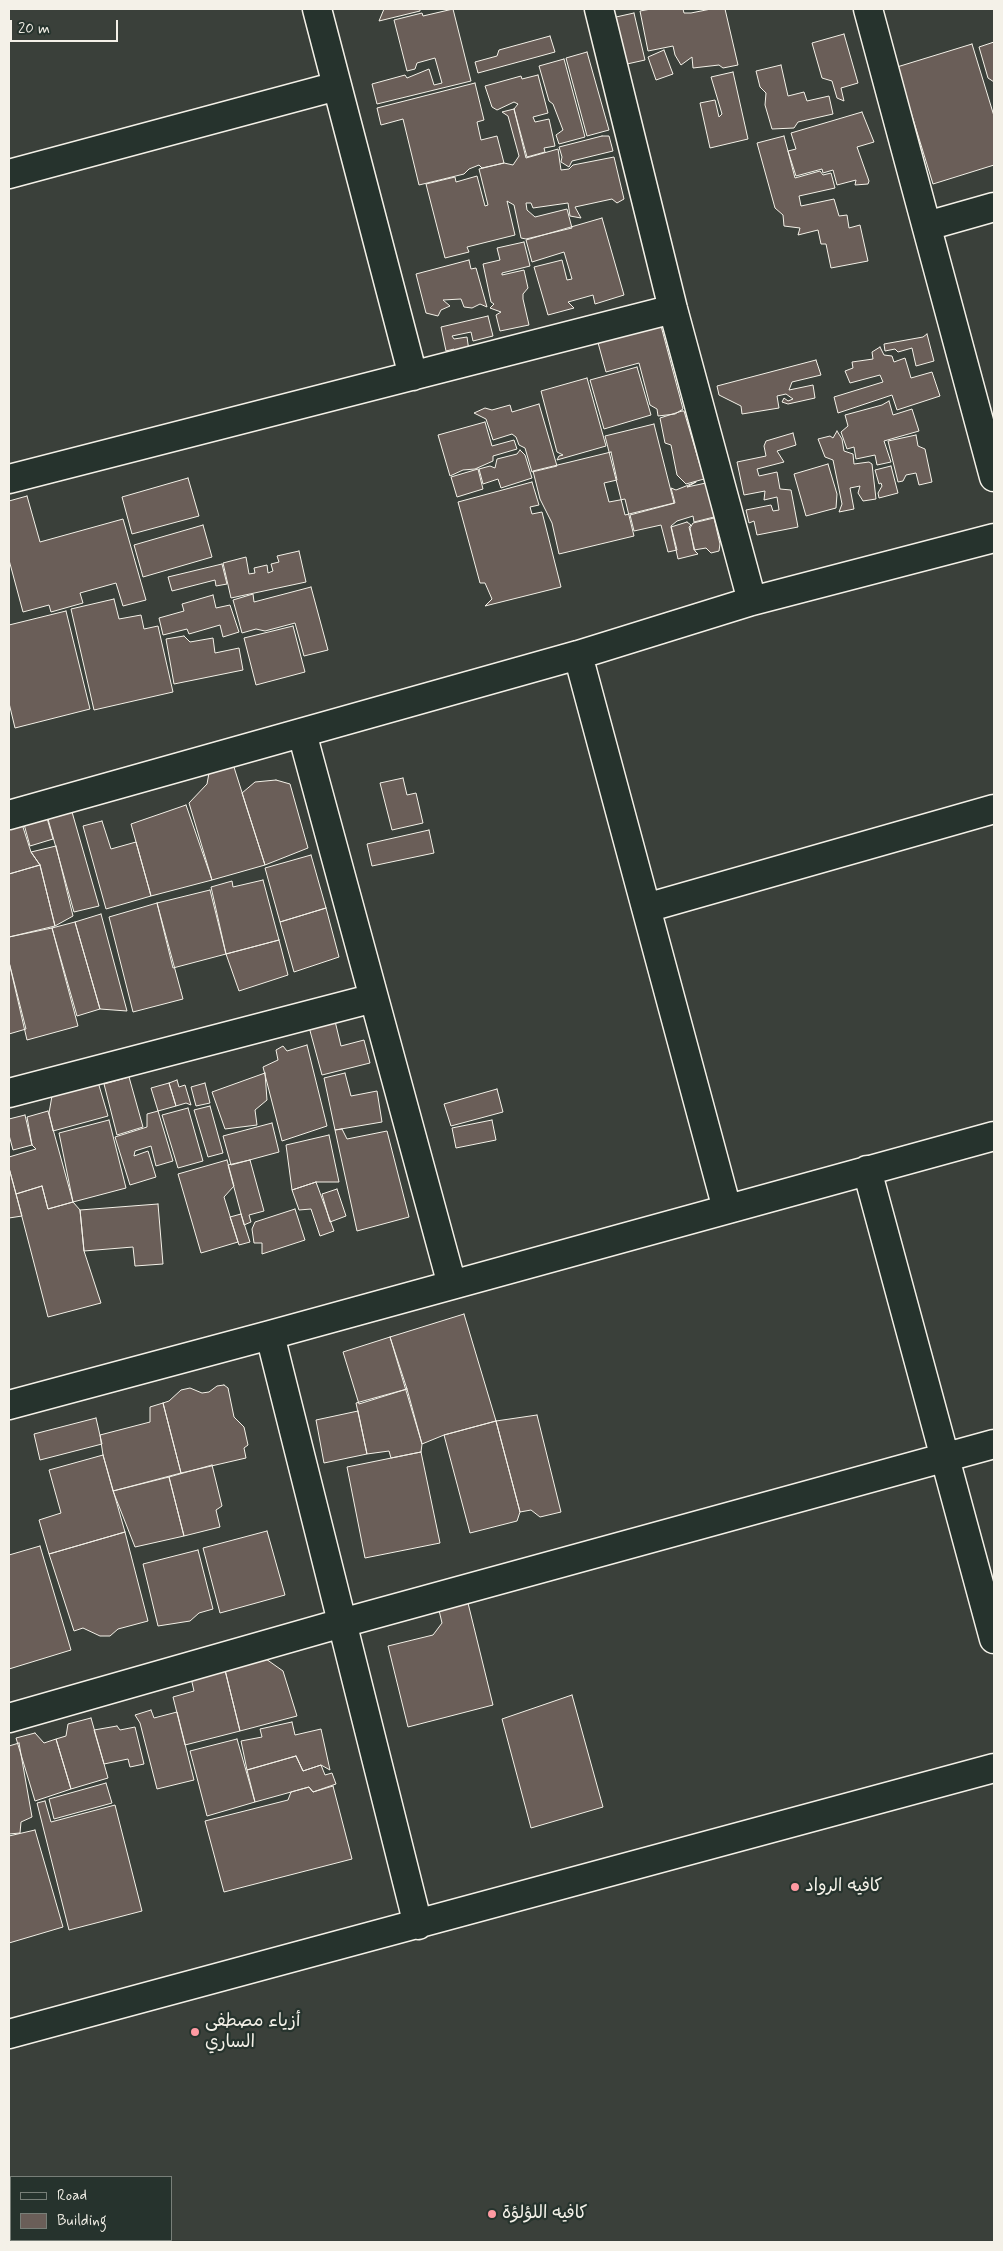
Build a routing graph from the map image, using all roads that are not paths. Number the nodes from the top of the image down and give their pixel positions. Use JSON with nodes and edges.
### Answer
{"nodes":[{"id":1,"x":317,"y":9,"type":"edge"},
{"id":2,"x":599,"y":9,"type":"edge"},
{"id":3,"x":868,"y":9,"type":"edge"},
{"id":4,"x":337,"y":86,"type":"junction"},
{"id":5,"x":9,"y":174,"type":"edge"},
{"id":6,"x":994,"y":207,"type":"edge"},
{"id":7,"x":926,"y":226,"type":"junction"},
{"id":8,"x":673,"y":308,"type":"junction"},
{"id":9,"x":413,"y":376,"type":"junction"},
{"id":10,"x":994,"y":477,"type":"edge"},
{"id":11,"x":9,"y":479,"type":"edge"},
{"id":12,"x":994,"y":538,"type":"edge"},
{"id":13,"x":752,"y":601,"type":"junction"},
{"id":14,"x":578,"y":655,"type":"junction"},
{"id":15,"x":302,"y":733,"type":"junction"},
{"id":16,"x":994,"y":809,"type":"edge"},
{"id":17,"x":9,"y":815,"type":"edge"},
{"id":18,"x":646,"y":908,"type":"junction"},
{"id":19,"x":374,"y":998,"type":"junction"},
{"id":20,"x":9,"y":1093,"type":"edge"},
{"id":21,"x":994,"y":1136,"type":"edge"},
{"id":22,"x":867,"y":1170,"type":"junction"},
{"id":23,"x":727,"y":1209,"type":"junction"},
{"id":24,"x":452,"y":1285,"type":"junction"},
{"id":25,"x":270,"y":1335,"type":"junction"},
{"id":26,"x":9,"y":1404,"type":"edge"},
{"id":27,"x":994,"y":1444,"type":"edge"},
{"id":28,"x":945,"y":1458,"type":"junction"},
{"id":29,"x":342,"y":1623,"type":"junction"},
{"id":30,"x":994,"y":1639,"type":"edge"},
{"id":31,"x":9,"y":1718,"type":"edge"},
{"id":32,"x":994,"y":1768,"type":"edge"},
{"id":33,"x":418,"y":1925,"type":"junction"},
{"id":34,"x":9,"y":2034,"type":"edge"}],
"edges":[{"from":1,"to":4,"type":"street"},
{"from":2,"to":8,"type":"street"},
{"from":3,"to":7,"type":"street"},
{"from":4,"to":5,"type":"street"},
{"from":4,"to":9,"type":"street"},
{"from":6,"to":7,"type":"street"},
{"from":7,"to":10,"type":"street"},
{"from":8,"to":9,"type":"street"},
{"from":8,"to":13,"type":"street"},
{"from":9,"to":11,"type":"street"},
{"from":12,"to":13,"type":"street"},
{"from":13,"to":14,"type":"street"},
{"from":14,"to":15,"type":"street"},
{"from":14,"to":18,"type":"street"},
{"from":15,"to":17,"type":"street"},
{"from":15,"to":19,"type":"street"},
{"from":16,"to":18,"type":"street"},
{"from":18,"to":23,"type":"street"},
{"from":19,"to":20,"type":"street"},
{"from":19,"to":24,"type":"street"},
{"from":21,"to":22,"type":"street"},
{"from":22,"to":23,"type":"street"},
{"from":22,"to":28,"type":"street"},
{"from":23,"to":24,"type":"street"},
{"from":24,"to":25,"type":"street"},
{"from":25,"to":26,"type":"street"},
{"from":25,"to":29,"type":"street"},
{"from":27,"to":28,"type":"street"},
{"from":28,"to":29,"type":"street"},
{"from":28,"to":30,"type":"street"},
{"from":29,"to":31,"type":"street"},
{"from":29,"to":33,"type":"street"},
{"from":32,"to":33,"type":"street"},
{"from":33,"to":34,"type":"street"}]}
